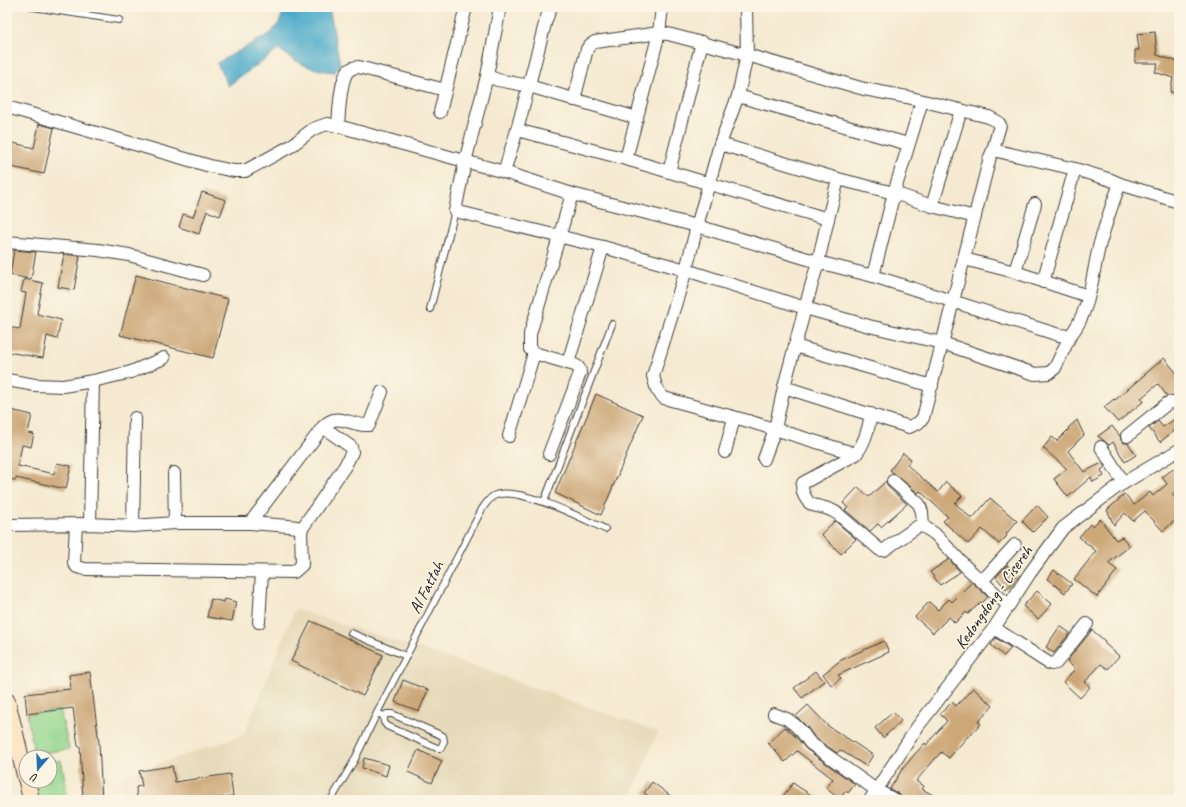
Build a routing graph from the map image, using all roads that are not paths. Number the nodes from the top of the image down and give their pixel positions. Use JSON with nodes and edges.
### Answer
{"nodes":[{"id":1,"x":33,"y":7,"type":"edge"},
{"id":2,"x":466,"y":7,"type":"edge"},
{"id":3,"x":500,"y":7,"type":"edge"},
{"id":4,"x":551,"y":7,"type":"edge"},
{"id":5,"x":662,"y":7,"type":"edge"},
{"id":6,"x":746,"y":7,"type":"edge"},
{"id":7,"x":119,"y":20,"type":"dead end"},
{"id":8,"x":659,"y":33,"type":"junction"},
{"id":9,"x":702,"y":42,"type":"junction"},
{"id":10,"x":748,"y":55,"type":"junction"},
{"id":11,"x":487,"y":76,"type":"junction"},
{"id":12,"x":529,"y":86,"type":"junction"},
{"id":13,"x":445,"y":90,"type":"junction"},
{"id":14,"x":738,"y":96,"type":"junction"},
{"id":15,"x":574,"y":100,"type":"junction"},
{"id":16,"x":922,"y":100,"type":"junction"},
{"id":17,"x":7,"y":107,"type":"edge"},
{"id":18,"x":961,"y":110,"type":"junction"},
{"id":19,"x":440,"y":112,"type":"dead end"},
{"id":20,"x":637,"y":118,"type":"junction"},
{"id":21,"x":338,"y":126,"type":"junction"},
{"id":22,"x":517,"y":130,"type":"junction"},
{"id":23,"x":720,"y":144,"type":"junction"},
{"id":24,"x":908,"y":144,"type":"junction"},
{"id":25,"x":993,"y":150,"type":"junction"},
{"id":26,"x":626,"y":159,"type":"junction"},
{"id":27,"x":465,"y":162,"type":"junction"},
{"id":28,"x":1075,"y":169,"type":"junction"},
{"id":29,"x":504,"y":172,"type":"junction"},
{"id":30,"x":669,"y":172,"type":"junction"},
{"id":31,"x":838,"y":179,"type":"junction"},
{"id":32,"x":709,"y":184,"type":"junction"},
{"id":33,"x":1120,"y":184,"type":"junction"},
{"id":34,"x":894,"y":193,"type":"junction"},
{"id":35,"x":572,"y":194,"type":"junction"},
{"id":36,"x":1179,"y":202,"type":"edge"},
{"id":37,"x":1035,"y":204,"type":"dead end"},
{"id":38,"x":932,"y":206,"type":"junction"},
{"id":39,"x":455,"y":211,"type":"junction"},
{"id":40,"x":975,"y":217,"type":"junction"},
{"id":41,"x":828,"y":219,"type":"junction"},
{"id":42,"x":697,"y":226,"type":"junction"},
{"id":43,"x":559,"y":236,"type":"junction"},
{"id":44,"x":7,"y":242,"type":"edge"},
{"id":45,"x":603,"y":247,"type":"junction"},
{"id":46,"x":964,"y":259,"type":"junction"},
{"id":47,"x":818,"y":262,"type":"junction"},
{"id":48,"x":686,"y":270,"type":"junction"},
{"id":49,"x":1015,"y":272,"type":"junction"},
{"id":50,"x":203,"y":275,"type":"dead end"},
{"id":51,"x":873,"y":276,"type":"junction"},
{"id":52,"x":1044,"y":282,"type":"junction"},
{"id":53,"x":1088,"y":296,"type":"junction"},
{"id":54,"x":952,"y":302,"type":"junction"},
{"id":55,"x":805,"y":308,"type":"junction"},
{"id":56,"x":430,"y":309,"type":"dead end"},
{"id":57,"x":612,"y":324,"type":"dead end"},
{"id":58,"x":1070,"y":336,"type":"junction"},
{"id":59,"x":942,"y":343,"type":"junction"},
{"id":60,"x":795,"y":346,"type":"junction"},
{"id":61,"x":534,"y":353,"type":"junction"},
{"id":62,"x":164,"y":358,"type":"dead end"},
{"id":63,"x":568,"y":363,"type":"junction"},
{"id":64,"x":7,"y":380,"type":"edge"},
{"id":65,"x":93,"y":381,"type":"junction"},
{"id":66,"x":932,"y":386,"type":"junction"},
{"id":67,"x":784,"y":387,"type":"junction"},
{"id":68,"x":382,"y":392,"type":"dead end"},
{"id":69,"x":1179,"y":404,"type":"edge"},
{"id":70,"x":871,"y":414,"type":"junction"},
{"id":71,"x":135,"y":418,"type":"dead end"},
{"id":72,"x":734,"y":418,"type":"junction"},
{"id":73,"x":323,"y":427,"type":"junction"},
{"id":74,"x":775,"y":429,"type":"junction"},
{"id":75,"x":509,"y":436,"type":"dead end"},
{"id":76,"x":1127,"y":436,"type":"dead end"},
{"id":77,"x":1101,"y":447,"type":"dead end"},
{"id":78,"x":1179,"y":450,"type":"edge"},
{"id":79,"x":725,"y":452,"type":"dead end"},
{"id":80,"x":549,"y":454,"type":"dead end"},
{"id":81,"x":856,"y":454,"type":"junction"},
{"id":82,"x":764,"y":459,"type":"dead end"},
{"id":83,"x":174,"y":473,"type":"dead end"},
{"id":84,"x":893,"y":481,"type":"dead end"},
{"id":85,"x":1124,"y":483,"type":"junction"},
{"id":86,"x":544,"y":502,"type":"junction"},
{"id":87,"x":175,"y":523,"type":"junction"},
{"id":88,"x":250,"y":523,"type":"junction"},
{"id":89,"x":76,"y":524,"type":"junction"},
{"id":90,"x":90,"y":524,"type":"junction"},
{"id":91,"x":7,"y":525,"type":"edge"},
{"id":92,"x":133,"y":526,"type":"junction"},
{"id":93,"x":923,"y":526,"type":"junction"},
{"id":94,"x":605,"y":529,"type":"dead end"},
{"id":95,"x":301,"y":530,"type":"junction"},
{"id":96,"x":1015,"y":545,"type":"dead end"},
{"id":97,"x":262,"y":572,"type":"junction"},
{"id":98,"x":982,"y":581,"type":"junction"},
{"id":99,"x":1008,"y":605,"type":"junction"},
{"id":100,"x":259,"y":622,"type":"dead end"},
{"id":101,"x":1087,"y":624,"type":"dead end"},
{"id":102,"x":994,"y":628,"type":"junction"},
{"id":103,"x":351,"y":633,"type":"dead end"},
{"id":104,"x":406,"y":656,"type":"junction"},
{"id":105,"x":7,"y":701,"type":"edge"},
{"id":106,"x":377,"y":713,"type":"junction"},
{"id":107,"x":774,"y":714,"type":"dead end"},
{"id":108,"x":384,"y":716,"type":"junction"},
{"id":109,"x":19,"y":749,"type":"edge"},
{"id":110,"x":28,"y":789,"type":"edge"},
{"id":111,"x":873,"y":795,"type":"edge"},
{"id":112,"x":31,"y":800,"type":"edge"},
{"id":113,"x":332,"y":800,"type":"edge"},
{"id":114,"x":894,"y":800,"type":"edge"}],
"edges":[{"from":1,"to":7,"type":"lane"},
{"from":2,"to":13,"type":"street"},
{"from":3,"to":11,"type":"street"},
{"from":4,"to":12,"type":"street"},
{"from":5,"to":8,"type":"street"},
{"from":6,"to":10,"type":"street"},
{"from":8,"to":9,"type":"street"},
{"from":8,"to":15,"type":"street"},
{"from":8,"to":20,"type":"street"},
{"from":9,"to":10,"type":"street"},
{"from":9,"to":30,"type":"street"},
{"from":10,"to":14,"type":"street"},
{"from":10,"to":16,"type":"street"},
{"from":11,"to":12,"type":"street"},
{"from":11,"to":27,"type":"street"},
{"from":12,"to":15,"type":"street"},
{"from":12,"to":22,"type":"street"},
{"from":13,"to":19,"type":"street"},
{"from":13,"to":21,"type":"street"},
{"from":14,"to":23,"type":"street"},
{"from":14,"to":24,"type":"street"},
{"from":15,"to":20,"type":"street"},
{"from":16,"to":18,"type":"street"},
{"from":16,"to":24,"type":"street"},
{"from":17,"to":21,"type":"street"},
{"from":18,"to":25,"type":"street"},
{"from":18,"to":38,"type":"street"},
{"from":20,"to":26,"type":"street"},
{"from":21,"to":27,"type":"street"},
{"from":22,"to":26,"type":"street"},
{"from":22,"to":29,"type":"street"},
{"from":23,"to":31,"type":"street"},
{"from":23,"to":32,"type":"street"},
{"from":24,"to":34,"type":"street"},
{"from":25,"to":28,"type":"street"},
{"from":25,"to":40,"type":"street"},
{"from":26,"to":30,"type":"street"},
{"from":27,"to":29,"type":"street"},
{"from":27,"to":39,"type":"street"},
{"from":28,"to":33,"type":"street"},
{"from":28,"to":52,"type":"street"},
{"from":29,"to":35,"type":"street"},
{"from":30,"to":32,"type":"street"},
{"from":31,"to":34,"type":"street"},
{"from":31,"to":41,"type":"street"},
{"from":32,"to":41,"type":"street"},
{"from":32,"to":42,"type":"street"},
{"from":33,"to":36,"type":"street"},
{"from":33,"to":53,"type":"street"},
{"from":34,"to":38,"type":"street"},
{"from":34,"to":51,"type":"street"},
{"from":35,"to":42,"type":"street"},
{"from":35,"to":43,"type":"street"},
{"from":37,"to":49,"type":"street"},
{"from":38,"to":40,"type":"street"},
{"from":39,"to":43,"type":"street"},
{"from":39,"to":56,"type":"lane"},
{"from":40,"to":46,"type":"street"},
{"from":41,"to":47,"type":"street"},
{"from":42,"to":47,"type":"street"},
{"from":42,"to":48,"type":"street"},
{"from":43,"to":45,"type":"street"},
{"from":43,"to":61,"type":"street"},
{"from":44,"to":50,"type":"street"},
{"from":45,"to":48,"type":"street"},
{"from":45,"to":63,"type":"street"},
{"from":46,"to":49,"type":"street"},
{"from":46,"to":54,"type":"street"},
{"from":47,"to":51,"type":"street"},
{"from":47,"to":55,"type":"street"},
{"from":48,"to":55,"type":"street"},
{"from":48,"to":72,"type":"street"},
{"from":49,"to":52,"type":"street"},
{"from":51,"to":54,"type":"street"},
{"from":52,"to":53,"type":"street"},
{"from":53,"to":58,"type":"street"},
{"from":54,"to":58,"type":"street"},
{"from":54,"to":59,"type":"street"},
{"from":55,"to":59,"type":"street"},
{"from":55,"to":60,"type":"street"},
{"from":57,"to":86,"type":"lane"},
{"from":58,"to":59,"type":"street"},
{"from":59,"to":66,"type":"street"},
{"from":60,"to":66,"type":"street"},
{"from":60,"to":67,"type":"street"},
{"from":61,"to":63,"type":"street"},
{"from":61,"to":75,"type":"street"},
{"from":62,"to":65,"type":"street"},
{"from":63,"to":80,"type":"street"},
{"from":64,"to":65,"type":"street"},
{"from":65,"to":90,"type":"street"},
{"from":66,"to":70,"type":"street"},
{"from":67,"to":70,"type":"street"},
{"from":67,"to":74,"type":"street"},
{"from":68,"to":73,"type":"street"},
{"from":69,"to":76,"type":"street"},
{"from":70,"to":81,"type":"street"},
{"from":71,"to":92,"type":"street"},
{"from":72,"to":74,"type":"street"},
{"from":72,"to":79,"type":"street"},
{"from":73,"to":88,"type":"street"},
{"from":73,"to":95,"type":"street"},
{"from":74,"to":81,"type":"street"},
{"from":74,"to":82,"type":"street"},
{"from":77,"to":85,"type":"street"},
{"from":78,"to":85,"type":"street","name":"Kedongdong - Cisereh"},
{"from":81,"to":93,"type":"street"},
{"from":83,"to":87,"type":"street"},
{"from":84,"to":93,"type":"street"},
{"from":85,"to":99,"type":"street","name":"Kedongdong - Cisereh"},
{"from":86,"to":94,"type":"lane","name":"Al Fattah"},
{"from":86,"to":104,"type":"lane","name":"Al Fattah"},
{"from":87,"to":88,"type":"street"},
{"from":87,"to":92,"type":"street"},
{"from":88,"to":95,"type":"street"},
{"from":89,"to":90,"type":"street"},
{"from":89,"to":91,"type":"street"},
{"from":89,"to":97,"type":"street"},
{"from":90,"to":92,"type":"street"},
{"from":93,"to":98,"type":"street"},
{"from":95,"to":97,"type":"street"},
{"from":96,"to":98,"type":"street"},
{"from":97,"to":100,"type":"street"},
{"from":98,"to":99,"type":"street"},
{"from":99,"to":102,"type":"street","name":"Kedongdong - Cisereh"},
{"from":101,"to":102,"type":"street"},
{"from":102,"to":111,"type":"street","name":"Kedongdong - Cisereh"},
{"from":103,"to":104,"type":"lane"},
{"from":104,"to":106,"type":"lane","name":"Al Fattah"},
{"from":105,"to":109,"type":"street"},
{"from":106,"to":108,"type":"lane"},
{"from":106,"to":113,"type":"lane","name":"Al Fattah"},
{"from":107,"to":111,"type":"street"},
{"from":108,"to":108,"type":"lane"},
{"from":110,"to":112,"type":"street"},
{"from":111,"to":114,"type":"street"}]}
